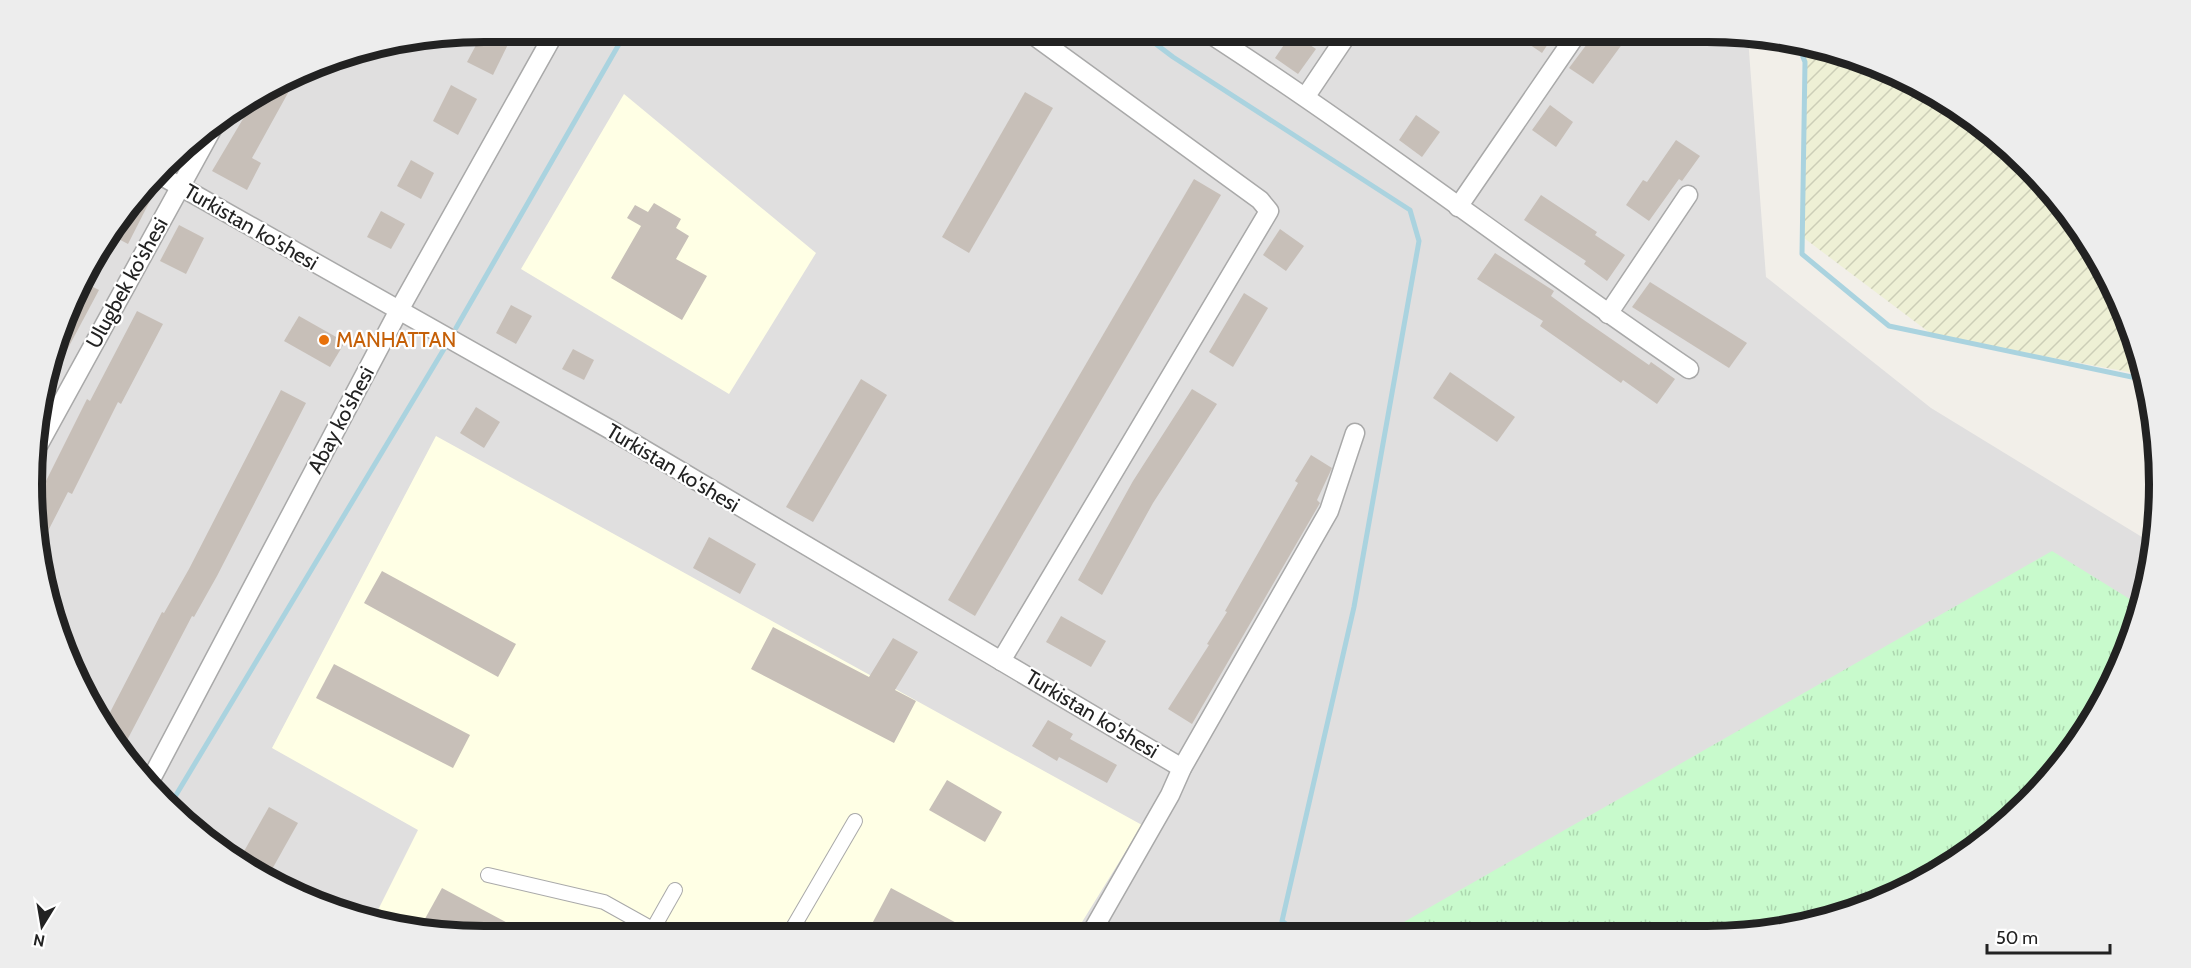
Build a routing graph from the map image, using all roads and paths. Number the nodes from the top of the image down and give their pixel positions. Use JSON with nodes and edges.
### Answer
{"nodes":[{"id":1,"x":549,"y":42,"type":"edge"},
{"id":2,"x":1043,"y":42,"type":"edge"},
{"id":3,"x":1222,"y":42,"type":"edge"},
{"id":4,"x":1342,"y":42,"type":"edge"},
{"id":5,"x":1571,"y":42,"type":"edge"},
{"id":6,"x":1306,"y":96,"type":"junction"},
{"id":7,"x":205,"y":142,"type":"edge"},
{"id":8,"x":165,"y":178,"type":"edge"},
{"id":9,"x":180,"y":186,"type":"junction"},
{"id":10,"x":1688,"y":195,"type":"dead end"},
{"id":11,"x":1458,"y":207,"type":"junction"},
{"id":12,"x":398,"y":312,"type":"junction"},
{"id":13,"x":1608,"y":314,"type":"junction"},
{"id":14,"x":1689,"y":369,"type":"dead end"},
{"id":15,"x":45,"y":432,"type":"edge"},
{"id":16,"x":1355,"y":433,"type":"dead end"},
{"id":17,"x":1001,"y":661,"type":"junction"},
{"id":18,"x":1182,"y":768,"type":"junction"},
{"id":19,"x":153,"y":776,"type":"edge"},
{"id":20,"x":855,"y":821,"type":"dead end"},
{"id":21,"x":488,"y":875,"type":"dead end"},
{"id":22,"x":675,"y":890,"type":"dead end"},
{"id":23,"x":643,"y":926,"type":"edge"},
{"id":24,"x":659,"y":926,"type":"edge"},
{"id":25,"x":794,"y":926,"type":"edge"},
{"id":26,"x":1095,"y":926,"type":"edge"}],
"edges":[{"from":1,"to":12,"type":"street","name":"Abay ko'shesi"},
{"from":2,"to":17,"type":"street"},
{"from":3,"to":6,"type":"street"},
{"from":4,"to":6,"type":"street"},
{"from":5,"to":11,"type":"street"},
{"from":6,"to":11,"type":"street"},
{"from":7,"to":9,"type":"street","name":"Ulugbek ko'shesi"},
{"from":8,"to":9,"type":"street","name":"Turkistan ko'shesi"},
{"from":9,"to":12,"type":"street","name":"Turkistan ko'shesi"},
{"from":9,"to":15,"type":"street","name":"Ulugbek ko'shesi"},
{"from":10,"to":13,"type":"street"},
{"from":11,"to":13,"type":"street"},
{"from":12,"to":17,"type":"street","name":"Turkistan ko'shesi"},
{"from":12,"to":19,"type":"street","name":"Abay ko'shesi"},
{"from":13,"to":14,"type":"street"},
{"from":16,"to":18,"type":"street"},
{"from":17,"to":18,"type":"street","name":"Turkistan ko'shesi"},
{"from":18,"to":26,"type":"street"},
{"from":20,"to":25,"type":"street"},
{"from":21,"to":23,"type":"street"},
{"from":22,"to":24,"type":"street"}]}
